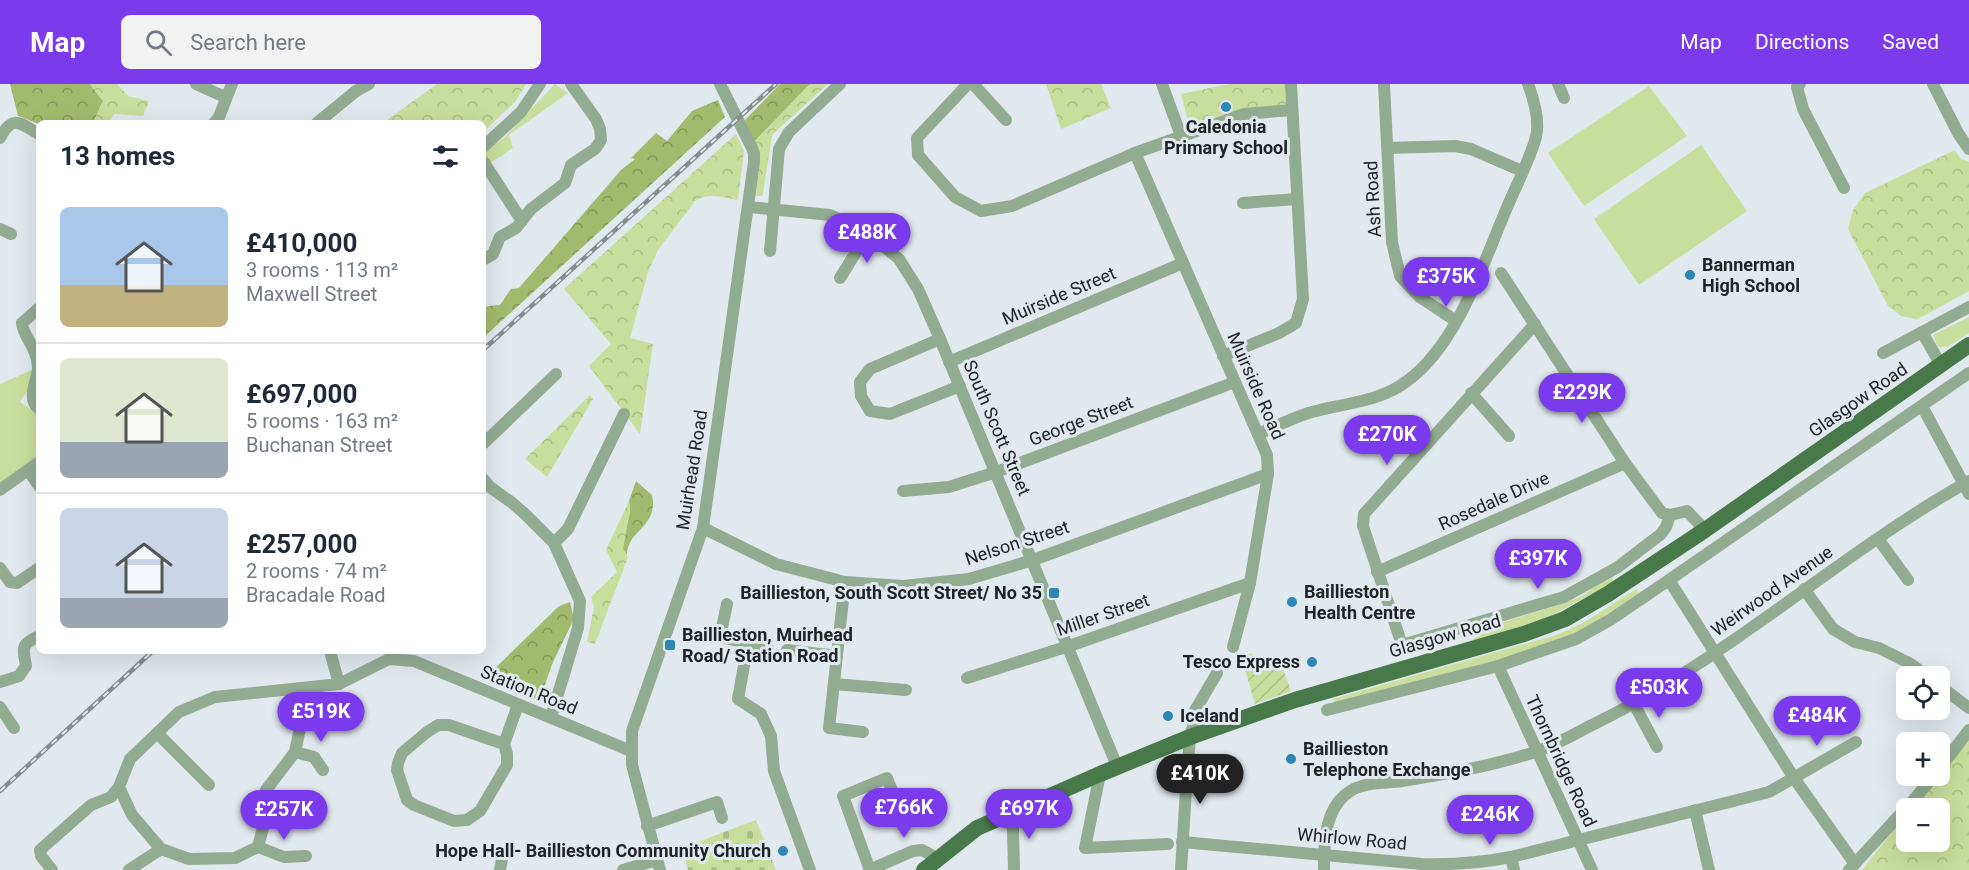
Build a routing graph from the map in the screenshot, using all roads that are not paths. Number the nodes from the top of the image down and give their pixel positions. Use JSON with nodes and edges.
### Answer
{"nodes":[{"id":1,"x":196,"y":84,"type":"edge"},
{"id":2,"x":232,"y":84,"type":"edge"},
{"id":3,"x":369,"y":84,"type":"edge"},
{"id":4,"x":540,"y":84,"type":"edge"},
{"id":5,"x":840,"y":84,"type":"edge"},
{"id":6,"x":968,"y":84,"type":"edge"},
{"id":7,"x":973,"y":84,"type":"edge"},
{"id":8,"x":1162,"y":84,"type":"edge"},
{"id":9,"x":1290,"y":84,"type":"edge"},
{"id":10,"x":1384,"y":84,"type":"edge"},
{"id":11,"x":1528,"y":84,"type":"edge"},
{"id":12,"x":1558,"y":84,"type":"edge"},
{"id":13,"x":1800,"y":84,"type":"edge"},
{"id":14,"x":1933,"y":84,"type":"edge"},
{"id":15,"x":574,"y":85,"type":"edge"},
{"id":16,"x":722,"y":87,"type":"edge"},
{"id":17,"x":225,"y":98,"type":"junction"},
{"id":18,"x":1564,"y":98,"type":"dead end"},
{"id":19,"x":1292,"y":110,"type":"junction"},
{"id":20,"x":216,"y":120,"type":"edge"},
{"id":21,"x":320,"y":120,"type":"edge"},
{"id":22,"x":1006,"y":120,"type":"dead end"},
{"id":23,"x":36,"y":132,"type":"edge"},
{"id":24,"x":1181,"y":136,"type":"junction"},
{"id":25,"x":0,"y":138,"type":"edge"},
{"id":26,"x":486,"y":144,"type":"edge"},
{"id":27,"x":1388,"y":148,"type":"junction"},
{"id":28,"x":1969,"y":148,"type":"edge"},
{"id":29,"x":1135,"y":153,"type":"junction"},
{"id":30,"x":486,"y":166,"type":"edge"},
{"id":31,"x":1522,"y":171,"type":"junction"},
{"id":32,"x":1844,"y":188,"type":"dead end"},
{"id":33,"x":1297,"y":199,"type":"junction"},
{"id":34,"x":1243,"y":203,"type":"dead end"},
{"id":35,"x":749,"y":207,"type":"junction"},
{"id":36,"x":773,"y":209,"type":"junction"},
{"id":37,"x":522,"y":221,"type":"junction"},
{"id":38,"x":868,"y":233,"type":"junction"},
{"id":39,"x":770,"y":251,"type":"dead end"},
{"id":40,"x":486,"y":258,"type":"edge"},
{"id":41,"x":1183,"y":263,"type":"junction"},
{"id":42,"x":1501,"y":273,"type":"dead end"},
{"id":43,"x":840,"y":278,"type":"dead end"},
{"id":44,"x":1969,"y":307,"type":"edge"},
{"id":45,"x":36,"y":311,"type":"edge"},
{"id":46,"x":1456,"y":321,"type":"junction"},
{"id":47,"x":1534,"y":324,"type":"junction"},
{"id":48,"x":1922,"y":332,"type":"junction"},
{"id":49,"x":940,"y":339,"type":"junction"},
{"id":50,"x":1969,"y":345,"type":"edge"},
{"id":51,"x":1883,"y":353,"type":"dead end"},
{"id":52,"x":36,"y":356,"type":"edge"},
{"id":53,"x":1223,"y":356,"type":"junction"},
{"id":54,"x":949,"y":363,"type":"junction"},
{"id":55,"x":1941,"y":364,"type":"junction"},
{"id":56,"x":1969,"y":373,"type":"edge"},
{"id":57,"x":556,"y":375,"type":"dead end"},
{"id":58,"x":36,"y":379,"type":"edge"},
{"id":59,"x":1235,"y":382,"type":"junction"},
{"id":60,"x":960,"y":386,"type":"junction"},
{"id":61,"x":1471,"y":393,"type":"junction"},
{"id":62,"x":1922,"y":406,"type":"junction"},
{"id":63,"x":36,"y":407,"type":"edge"},
{"id":64,"x":624,"y":414,"type":"dead end"},
{"id":65,"x":1257,"y":434,"type":"junction"},
{"id":66,"x":1509,"y":436,"type":"dead end"},
{"id":67,"x":486,"y":441,"type":"edge"},
{"id":68,"x":36,"y":464,"type":"edge"},
{"id":69,"x":1625,"y":464,"type":"junction"},
{"id":70,"x":28,"y":470,"type":"junction"},
{"id":71,"x":996,"y":472,"type":"junction"},
{"id":72,"x":1268,"y":474,"type":"junction"},
{"id":73,"x":36,"y":482,"type":"edge"},
{"id":74,"x":1968,"y":486,"type":"edge"},
{"id":75,"x":486,"y":489,"type":"edge"},
{"id":76,"x":0,"y":490,"type":"edge"},
{"id":77,"x":903,"y":491,"type":"dead end"},
{"id":78,"x":1670,"y":515,"type":"junction"},
{"id":79,"x":703,"y":528,"type":"junction"},
{"id":80,"x":1705,"y":530,"type":"junction"},
{"id":81,"x":1878,"y":539,"type":"junction"},
{"id":82,"x":554,"y":543,"type":"junction"},
{"id":83,"x":1672,"y":552,"type":"junction"},
{"id":84,"x":1033,"y":560,"type":"junction"},
{"id":85,"x":0,"y":568,"type":"edge"},
{"id":86,"x":1685,"y":569,"type":"junction"},
{"id":87,"x":36,"y":570,"type":"edge"},
{"id":88,"x":1377,"y":572,"type":"junction"},
{"id":89,"x":1638,"y":574,"type":"junction"},
{"id":90,"x":1669,"y":580,"type":"junction"},
{"id":91,"x":1908,"y":580,"type":"dead end"},
{"id":92,"x":845,"y":582,"type":"junction"},
{"id":93,"x":1250,"y":583,"type":"junction"},
{"id":94,"x":1804,"y":589,"type":"junction"},
{"id":95,"x":1650,"y":592,"type":"junction"},
{"id":96,"x":727,"y":604,"type":"dead end"},
{"id":97,"x":36,"y":638,"type":"edge"},
{"id":98,"x":748,"y":643,"type":"junction"},
{"id":99,"x":1069,"y":646,"type":"junction"},
{"id":100,"x":767,"y":647,"type":"dead end"},
{"id":101,"x":1233,"y":647,"type":"dead end"},
{"id":102,"x":788,"y":650,"type":"dead end"},
{"id":103,"x":1715,"y":653,"type":"junction"},
{"id":104,"x":331,"y":654,"type":"edge"},
{"id":105,"x":837,"y":657,"type":"junction"},
{"id":106,"x":1498,"y":666,"type":"junction"},
{"id":107,"x":1914,"y":666,"type":"edge"},
{"id":108,"x":1217,"y":673,"type":"dead end"},
{"id":109,"x":967,"y":678,"type":"dead end"},
{"id":110,"x":0,"y":682,"type":"edge"},
{"id":111,"x":339,"y":684,"type":"junction"},
{"id":112,"x":834,"y":684,"type":"junction"},
{"id":113,"x":298,"y":688,"type":"junction"},
{"id":114,"x":906,"y":690,"type":"dead end"},
{"id":115,"x":1950,"y":694,"type":"edge"},
{"id":116,"x":1634,"y":704,"type":"junction"},
{"id":117,"x":518,"y":705,"type":"junction"},
{"id":118,"x":0,"y":707,"type":"edge"},
{"id":119,"x":1969,"y":708,"type":"edge"},
{"id":120,"x":1327,"y":710,"type":"dead end"},
{"id":121,"x":551,"y":717,"type":"junction"},
{"id":122,"x":14,"y":728,"type":"dead end"},
{"id":123,"x":1969,"y":730,"type":"edge"},
{"id":124,"x":863,"y":732,"type":"dead end"},
{"id":125,"x":157,"y":733,"type":"junction"},
{"id":126,"x":1190,"y":737,"type":"junction"},
{"id":127,"x":1856,"y":742,"type":"dead end"},
{"id":128,"x":504,"y":744,"type":"junction"},
{"id":129,"x":1657,"y":747,"type":"dead end"},
{"id":130,"x":631,"y":751,"type":"junction"},
{"id":131,"x":295,"y":752,"type":"junction"},
{"id":132,"x":1536,"y":752,"type":"junction"},
{"id":133,"x":1950,"y":755,"type":"edge"},
{"id":134,"x":1118,"y":766,"type":"junction"},
{"id":135,"x":323,"y":770,"type":"dead end"},
{"id":136,"x":1100,"y":774,"type":"junction"},
{"id":137,"x":1794,"y":778,"type":"junction"},
{"id":138,"x":209,"y":785,"type":"dead end"},
{"id":139,"x":1926,"y":786,"type":"edge"},
{"id":140,"x":119,"y":787,"type":"junction"},
{"id":141,"x":1695,"y":810,"type":"junction"},
{"id":142,"x":901,"y":813,"type":"dead end"},
{"id":143,"x":1008,"y":814,"type":"junction"},
{"id":144,"x":722,"y":818,"type":"dead end"},
{"id":145,"x":647,"y":826,"type":"junction"},
{"id":146,"x":1579,"y":841,"type":"junction"},
{"id":147,"x":1182,"y":842,"type":"junction"},
{"id":148,"x":1168,"y":844,"type":"dead end"},
{"id":149,"x":258,"y":847,"type":"junction"},
{"id":150,"x":161,"y":849,"type":"junction"},
{"id":151,"x":1324,"y":854,"type":"junction"},
{"id":152,"x":306,"y":856,"type":"dead end"},
{"id":153,"x":1511,"y":857,"type":"junction"},
{"id":154,"x":937,"y":858,"type":"junction"},
{"id":155,"x":659,"y":865,"type":"edge"},
{"id":156,"x":1422,"y":867,"type":"edge"},
{"id":157,"x":1852,"y":867,"type":"edge"},
{"id":158,"x":52,"y":870,"type":"edge"},
{"id":159,"x":129,"y":870,"type":"edge"},
{"id":160,"x":623,"y":870,"type":"edge"},
{"id":161,"x":810,"y":870,"type":"edge"},
{"id":162,"x":870,"y":870,"type":"edge"},
{"id":163,"x":924,"y":870,"type":"edge"},
{"id":164,"x":1014,"y":870,"type":"edge"},
{"id":165,"x":1181,"y":870,"type":"edge"},
{"id":166,"x":1324,"y":870,"type":"edge"},
{"id":167,"x":1515,"y":870,"type":"edge"},
{"id":168,"x":1592,"y":870,"type":"edge"},
{"id":169,"x":1709,"y":870,"type":"edge"}],
"edges":[{"from":1,"to":17,"type":"street"},
{"from":2,"to":17,"type":"street"},
{"from":3,"to":21,"type":"street"},
{"from":4,"to":26,"type":"street"},
{"from":5,"to":36,"type":"street"},
{"from":6,"to":29,"type":"street"},
{"from":7,"to":22,"type":"street"},
{"from":8,"to":24,"type":"street"},
{"from":9,"to":19,"type":"street"},
{"from":10,"to":27,"type":"street","name":"Ash Road"},
{"from":11,"to":31,"type":"street"},
{"from":12,"to":18,"type":"street"},
{"from":13,"to":32,"type":"street"},
{"from":14,"to":28,"type":"street"},
{"from":15,"to":37,"type":"street"},
{"from":16,"to":35,"type":"street","name":"Muirhead Road"},
{"from":17,"to":20,"type":"street"},
{"from":19,"to":24,"type":"street"},
{"from":19,"to":33,"type":"street"},
{"from":23,"to":25,"type":"street"},
{"from":24,"to":29,"type":"street"},
{"from":27,"to":31,"type":"street"},
{"from":27,"to":46,"type":"street","name":"Ash Road"},
{"from":29,"to":41,"type":"street","name":"Muirside Road"},
{"from":30,"to":37,"type":"street"},
{"from":31,"to":46,"type":"street"},
{"from":33,"to":34,"type":"street"},
{"from":33,"to":53,"type":"street"},
{"from":35,"to":36,"type":"street","name":"South Scott Street"},
{"from":35,"to":79,"type":"street","name":"Muirhead Road"},
{"from":36,"to":38,"type":"street","name":"South Scott Street"},
{"from":36,"to":39,"type":"street"},
{"from":37,"to":40,"type":"street"},
{"from":38,"to":43,"type":"street"},
{"from":38,"to":49,"type":"street","name":"South Scott Street"},
{"from":41,"to":53,"type":"street","name":"Muirside Road"},
{"from":41,"to":54,"type":"street","name":"Muirside Street"},
{"from":42,"to":47,"type":"street"},
{"from":44,"to":48,"type":"street"},
{"from":45,"to":52,"type":"street"},
{"from":46,"to":65,"type":"street"},
{"from":47,"to":61,"type":"street"},
{"from":47,"to":69,"type":"street"},
{"from":48,"to":51,"type":"street"},
{"from":48,"to":55,"type":"street"},
{"from":49,"to":54,"type":"street","name":"South Scott Street"},
{"from":49,"to":60,"type":"street"},
{"from":50,"to":55,"type":"main road","name":"Glasgow Road"},
{"from":53,"to":59,"type":"street","name":"Muirside Road"},
{"from":54,"to":60,"type":"street","name":"South Scott Street"},
{"from":55,"to":80,"type":"main road","name":"Glasgow Road"},
{"from":56,"to":62,"type":"street"},
{"from":57,"to":67,"type":"street"},
{"from":58,"to":63,"type":"street"},
{"from":59,"to":65,"type":"street","name":"Muirside Road"},
{"from":59,"to":71,"type":"street","name":"George Street"},
{"from":60,"to":71,"type":"street","name":"South Scott Street"},
{"from":61,"to":66,"type":"street"},
{"from":61,"to":88,"type":"street"},
{"from":62,"to":74,"type":"street"},
{"from":62,"to":86,"type":"street"},
{"from":64,"to":82,"type":"street"},
{"from":65,"to":72,"type":"street","name":"Muirside Road"},
{"from":68,"to":70,"type":"street"},
{"from":69,"to":78,"type":"street"},
{"from":69,"to":88,"type":"street","name":"Rosedale Drive"},
{"from":70,"to":73,"type":"street"},
{"from":70,"to":76,"type":"street"},
{"from":71,"to":77,"type":"street","name":"George Street"},
{"from":71,"to":84,"type":"street","name":"South Scott Street"},
{"from":72,"to":84,"type":"street","name":"Nelson Street"},
{"from":72,"to":93,"type":"street","name":"Muirside Road"},
{"from":74,"to":81,"type":"street","name":"Weirwood Avenue"},
{"from":75,"to":82,"type":"street"},
{"from":78,"to":80,"type":"street"},
{"from":78,"to":88,"type":"street"},
{"from":79,"to":92,"type":"street","name":"Nelson Street"},
{"from":79,"to":130,"type":"street","name":"Muirhead Road"},
{"from":80,"to":83,"type":"main road","name":"Glasgow Road"},
{"from":81,"to":91,"type":"street"},
{"from":81,"to":94,"type":"street","name":"Weirwood Avenue"},
{"from":82,"to":121,"type":"street"},
{"from":83,"to":86,"type":"street"},
{"from":83,"to":89,"type":"main road","name":"Glasgow Road"},
{"from":84,"to":92,"type":"street","name":"Nelson Street"},
{"from":84,"to":99,"type":"street","name":"South Scott Street"},
{"from":85,"to":87,"type":"street"},
{"from":86,"to":90,"type":"street"},
{"from":89,"to":95,"type":"street"},
{"from":89,"to":126,"type":"main road","name":"Glasgow Road"},
{"from":90,"to":95,"type":"street"},
{"from":90,"to":103,"type":"street"},
{"from":92,"to":105,"type":"street"},
{"from":93,"to":99,"type":"street","name":"Miller Street"},
{"from":93,"to":101,"type":"street","name":"Muirside Road"},
{"from":94,"to":103,"type":"street","name":"Weirwood Avenue"},
{"from":94,"to":107,"type":"street"},
{"from":95,"to":106,"type":"street"},
{"from":96,"to":98,"type":"street"},
{"from":97,"to":110,"type":"street"},
{"from":98,"to":100,"type":"street"},
{"from":98,"to":161,"type":"street"},
{"from":99,"to":109,"type":"street","name":"Miller Street"},
{"from":99,"to":134,"type":"street","name":"South Scott Street"},
{"from":102,"to":105,"type":"street"},
{"from":103,"to":116,"type":"street","name":"Weirwood Avenue"},
{"from":103,"to":137,"type":"street"},
{"from":104,"to":111,"type":"street"},
{"from":105,"to":112,"type":"street"},
{"from":106,"to":120,"type":"street"},
{"from":106,"to":132,"type":"street","name":"Thornbridge Road"},
{"from":108,"to":126,"type":"street"},
{"from":111,"to":113,"type":"street"},
{"from":111,"to":117,"type":"street","name":"Station Road"},
{"from":112,"to":114,"type":"street"},
{"from":112,"to":124,"type":"street"},
{"from":113,"to":125,"type":"street"},
{"from":113,"to":131,"type":"street"},
{"from":115,"to":119,"type":"street"},
{"from":116,"to":129,"type":"street"},
{"from":116,"to":132,"type":"street","name":"Weirwood Avenue"},
{"from":117,"to":121,"type":"street","name":"Station Road"},
{"from":117,"to":128,"type":"street"},
{"from":118,"to":122,"type":"street"},
{"from":121,"to":130,"type":"street","name":"Station Road"},
{"from":123,"to":133,"type":"street"},
{"from":125,"to":138,"type":"street"},
{"from":125,"to":140,"type":"street"},
{"from":126,"to":134,"type":"main road","name":"Glasgow Road"},
{"from":126,"to":147,"type":"street"},
{"from":127,"to":137,"type":"street","name":"Whirlow Road"},
{"from":128,"to":128,"type":"street"},
{"from":130,"to":145,"type":"street","name":"Muirhead Road"},
{"from":131,"to":135,"type":"street"},
{"from":131,"to":149,"type":"street"},
{"from":132,"to":146,"type":"street","name":"Thornbridge Road"},
{"from":132,"to":151,"type":"street","name":"Weirwood Avenue"},
{"from":134,"to":136,"type":"main road","name":"Glasgow Road"},
{"from":136,"to":143,"type":"main road","name":"Glasgow Road"},
{"from":136,"to":148,"type":"street"},
{"from":137,"to":141,"type":"street","name":"Whirlow Road"},
{"from":137,"to":157,"type":"street"},
{"from":139,"to":157,"type":"street"},
{"from":140,"to":150,"type":"street"},
{"from":140,"to":158,"type":"street"},
{"from":141,"to":146,"type":"street","name":"Whirlow Road"},
{"from":141,"to":169,"type":"street"},
{"from":142,"to":162,"type":"street"},
{"from":143,"to":154,"type":"main road","name":"Glasgow Road"},
{"from":143,"to":164,"type":"street"},
{"from":144,"to":145,"type":"street"},
{"from":145,"to":155,"type":"street","name":"Muirhead Road"},
{"from":146,"to":153,"type":"street","name":"Whirlow Road"},
{"from":146,"to":168,"type":"street","name":"Thornbridge Road"},
{"from":147,"to":151,"type":"street","name":"Whirlow Road"},
{"from":147,"to":165,"type":"street"},
{"from":149,"to":150,"type":"street"},
{"from":149,"to":152,"type":"street"},
{"from":150,"to":159,"type":"street"},
{"from":151,"to":156,"type":"street","name":"Whirlow Road"},
{"from":151,"to":166,"type":"street","name":"Weirwood Avenue"},
{"from":153,"to":156,"type":"street","name":"Whirlow Road"},
{"from":153,"to":167,"type":"street"},
{"from":154,"to":162,"type":"street"},
{"from":154,"to":163,"type":"main road","name":"Glasgow Road"},
{"from":155,"to":160,"type":"street"}]}
